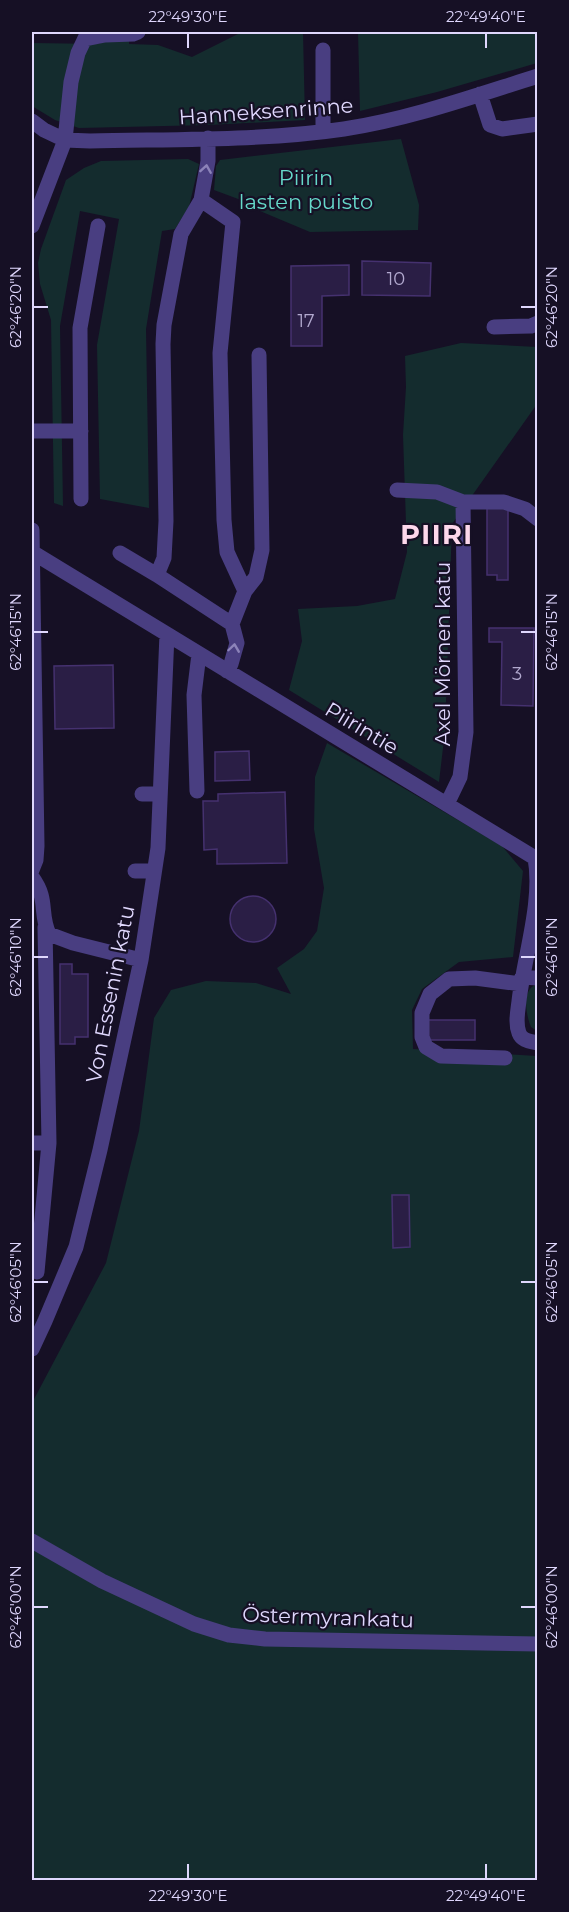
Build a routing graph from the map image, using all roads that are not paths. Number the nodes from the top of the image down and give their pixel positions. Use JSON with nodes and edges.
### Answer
{"nodes":[{"id":1,"x":138,"y":32,"type":"edge"},
{"id":2,"x":87,"y":35,"type":"edge"},
{"id":3,"x":323,"y":50,"type":"dead end"},
{"id":4,"x":537,"y":76,"type":"edge"},
{"id":5,"x":480,"y":94,"type":"junction"},
{"id":6,"x":32,"y":121,"type":"edge"},
{"id":7,"x":537,"y":124,"type":"edge"},
{"id":8,"x":323,"y":132,"type":"junction"},
{"id":9,"x":207,"y":138,"type":"junction"},
{"id":10,"x":64,"y":140,"type":"junction"},
{"id":11,"x":201,"y":200,"type":"junction"},
{"id":12,"x":32,"y":226,"type":"edge"},
{"id":13,"x":98,"y":226,"type":"dead end"},
{"id":14,"x":537,"y":323,"type":"edge"},
{"id":15,"x":494,"y":327,"type":"dead end"},
{"id":16,"x":259,"y":355,"type":"dead end"},
{"id":17,"x":32,"y":431,"type":"edge"},
{"id":18,"x":81,"y":431,"type":"junction"},
{"id":19,"x":397,"y":490,"type":"dead end"},
{"id":20,"x":81,"y":499,"type":"dead end"},
{"id":21,"x":463,"y":502,"type":"junction"},
{"id":22,"x":537,"y":519,"type":"edge"},
{"id":23,"x":32,"y":530,"type":"edge"},
{"id":24,"x":32,"y":552,"type":"edge"},
{"id":25,"x":120,"y":554,"type":"dead end"},
{"id":26,"x":157,"y":575,"type":"junction"},
{"id":27,"x":245,"y":591,"type":"junction"},
{"id":28,"x":232,"y":624,"type":"junction"},
{"id":29,"x":33,"y":634,"type":"edge"},
{"id":30,"x":167,"y":634,"type":"junction"},
{"id":31,"x":199,"y":654,"type":"junction"},
{"id":32,"x":227,"y":671,"type":"junction"},
{"id":33,"x":34,"y":760,"type":"edge"},
{"id":34,"x":197,"y":791,"type":"dead end"},
{"id":35,"x":142,"y":794,"type":"dead end"},
{"id":36,"x":160,"y":794,"type":"junction"},
{"id":37,"x":447,"y":804,"type":"junction"},
{"id":38,"x":536,"y":855,"type":"edge"},
{"id":39,"x":32,"y":870,"type":"edge"},
{"id":40,"x":135,"y":871,"type":"dead end"},
{"id":41,"x":154,"y":872,"type":"junction"},
{"id":42,"x":32,"y":877,"type":"edge"},
{"id":43,"x":45,"y":927,"type":"junction"},
{"id":44,"x":534,"y":939,"type":"edge"},
{"id":45,"x":141,"y":960,"type":"junction"},
{"id":46,"x":527,"y":980,"type":"edge"},
{"id":47,"x":537,"y":1043,"type":"edge"},
{"id":48,"x":505,"y":1058,"type":"dead end"},
{"id":49,"x":32,"y":1143,"type":"edge"},
{"id":50,"x":49,"y":1143,"type":"junction"},
{"id":51,"x":37,"y":1272,"type":"dead end"},
{"id":52,"x":32,"y":1349,"type":"edge"},
{"id":53,"x":32,"y":1541,"type":"edge"},
{"id":54,"x":537,"y":1644,"type":"edge"}],
"edges":[{"from":1,"to":2,"type":"street"},
{"from":2,"to":10,"type":"street"},
{"from":3,"to":8,"type":"street"},
{"from":4,"to":5,"type":"street","name":"Hanneksenrinne"},
{"from":5,"to":7,"type":"street"},
{"from":5,"to":8,"type":"street","name":"Hanneksenrinne"},
{"from":6,"to":10,"type":"street","name":"Hanneksenrinne"},
{"from":8,"to":9,"type":"street","name":"Hanneksenrinne"},
{"from":9,"to":10,"type":"street","name":"Hanneksenrinne"},
{"from":11,"to":9,"type":"street","one_way":true},
{"from":10,"to":12,"type":"street"},
{"from":11,"to":26,"type":"street"},
{"from":11,"to":27,"type":"street"},
{"from":13,"to":18,"type":"street"},
{"from":14,"to":15,"type":"street"},
{"from":16,"to":27,"type":"street"},
{"from":17,"to":18,"type":"street"},
{"from":18,"to":20,"type":"street"},
{"from":19,"to":21,"type":"street"},
{"from":21,"to":22,"type":"street"},
{"from":21,"to":37,"type":"street","name":"Axel Mörnen katu"},
{"from":23,"to":24,"type":"street"},
{"from":24,"to":29,"type":"street"},
{"from":24,"to":30,"type":"street","name":"Piirintie"},
{"from":25,"to":26,"type":"street"},
{"from":26,"to":28,"type":"street"},
{"from":27,"to":28,"type":"street"},
{"from":32,"to":28,"type":"street","one_way":true},
{"from":29,"to":33,"type":"street"},
{"from":30,"to":31,"type":"street","name":"Piirintie"},
{"from":30,"to":36,"type":"street","name":"Von Essenin katu"},
{"from":31,"to":32,"type":"street","name":"Piirintie"},
{"from":31,"to":34,"type":"street"},
{"from":32,"to":37,"type":"street","name":"Piirintie"},
{"from":33,"to":39,"type":"street"},
{"from":35,"to":36,"type":"street"},
{"from":36,"to":41,"type":"street","name":"Von Essenin katu"},
{"from":37,"to":38,"type":"street","name":"Piirintie"},
{"from":38,"to":44,"type":"street","name":"Piirintie"},
{"from":40,"to":41,"type":"street"},
{"from":41,"to":45,"type":"street","name":"Von Essenin katu"},
{"from":42,"to":43,"type":"street"},
{"from":43,"to":45,"type":"street"},
{"from":43,"to":50,"type":"street"},
{"from":44,"to":46,"type":"street","name":"Piirintie"},
{"from":45,"to":52,"type":"street","name":"Von Essenin katu"},
{"from":46,"to":47,"type":"street","name":"Piirintie"},
{"from":46,"to":48,"type":"street"},
{"from":49,"to":50,"type":"street"},
{"from":50,"to":51,"type":"street"},
{"from":53,"to":54,"type":"street","name":"Östermyrankatu"}]}
